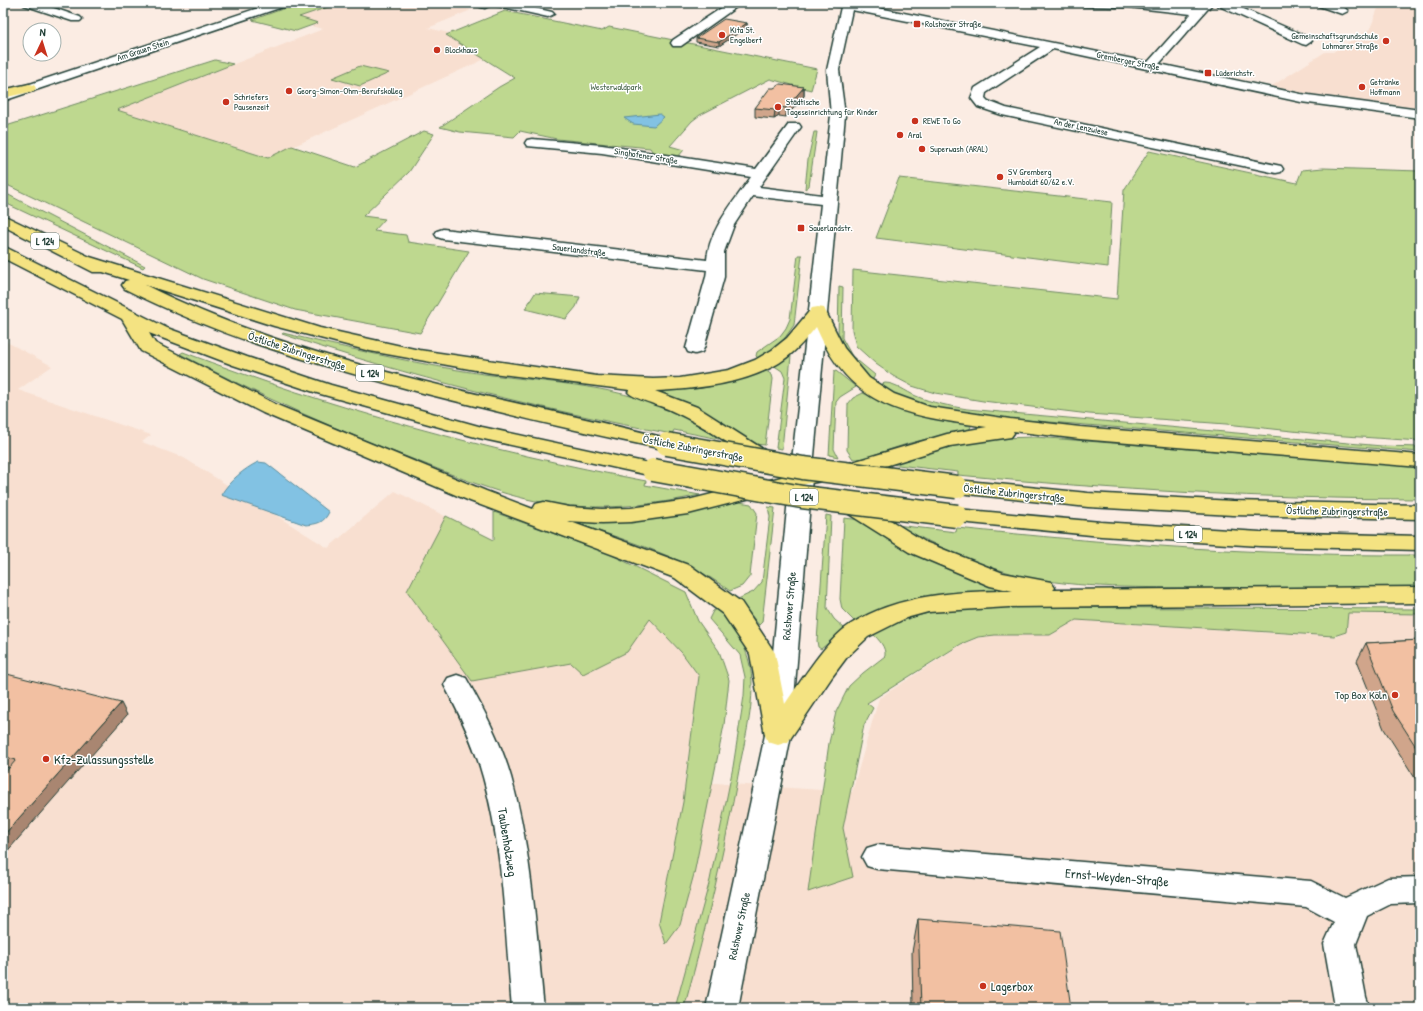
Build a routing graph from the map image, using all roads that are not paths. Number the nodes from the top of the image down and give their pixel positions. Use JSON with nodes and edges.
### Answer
{"nodes":[{"id":1,"x":28,"y":3,"type":"edge"},
{"id":2,"x":284,"y":3,"type":"edge"},
{"id":3,"x":498,"y":3,"type":"edge"},
{"id":4,"x":736,"y":3,"type":"edge"},
{"id":5,"x":836,"y":3,"type":"edge"},
{"id":6,"x":1083,"y":3,"type":"edge"},
{"id":7,"x":1221,"y":3,"type":"edge"},
{"id":8,"x":1320,"y":3,"type":"edge"},
{"id":9,"x":514,"y":4,"type":"edge"},
{"id":10,"x":848,"y":4,"type":"edge"},
{"id":11,"x":1203,"y":7,"type":"edge"},
{"id":12,"x":1342,"y":11,"type":"dead end"},
{"id":13,"x":548,"y":14,"type":"dead end"},
{"id":14,"x":908,"y":17,"type":"junction"},
{"id":15,"x":76,"y":19,"type":"dead end"},
{"id":16,"x":842,"y":33,"type":"junction"},
{"id":17,"x":1306,"y":41,"type":"dead end"},
{"id":18,"x":676,"y":43,"type":"dead end"},
{"id":19,"x":1051,"y":45,"type":"junction"},
{"id":20,"x":1151,"y":66,"type":"junction"},
{"id":21,"x":29,"y":88,"type":"junction"},
{"id":22,"x":3,"y":94,"type":"edge"},
{"id":23,"x":3,"y":97,"type":"edge"},
{"id":24,"x":1420,"y":114,"type":"edge"},
{"id":25,"x":794,"y":127,"type":"dead end"},
{"id":26,"x":532,"y":142,"type":"dead end"},
{"id":27,"x":1276,"y":169,"type":"dead end"},
{"id":28,"x":760,"y":174,"type":"junction"},
{"id":29,"x":749,"y":191,"type":"junction"},
{"id":30,"x":829,"y":200,"type":"junction"},
{"id":31,"x":3,"y":220,"type":"edge"},
{"id":32,"x":443,"y":234,"type":"dead end"},
{"id":33,"x":3,"y":251,"type":"edge"},
{"id":34,"x":86,"y":261,"type":"junction"},
{"id":35,"x":716,"y":266,"type":"junction"},
{"id":36,"x":818,"y":312,"type":"junction"},
{"id":37,"x":130,"y":317,"type":"junction"},
{"id":38,"x":694,"y":348,"type":"dead end"},
{"id":39,"x":613,"y":384,"type":"junction"},
{"id":40,"x":1080,"y":433,"type":"junction"},
{"id":41,"x":1420,"y":461,"type":"edge"},
{"id":42,"x":801,"y":478,"type":"junction"},
{"id":43,"x":478,"y":496,"type":"junction"},
{"id":44,"x":1420,"y":512,"type":"edge"},
{"id":45,"x":1420,"y":543,"type":"edge"},
{"id":46,"x":1420,"y":595,"type":"edge"},
{"id":47,"x":1126,"y":598,"type":"junction"},
{"id":48,"x":457,"y":685,"type":"dead end"},
{"id":49,"x":778,"y":736,"type":"junction"},
{"id":50,"x":877,"y":857,"type":"dead end"},
{"id":51,"x":1420,"y":890,"type":"edge"},
{"id":52,"x":1354,"y":912,"type":"junction"},
{"id":53,"x":528,"y":1008,"type":"edge"},
{"id":54,"x":722,"y":1008,"type":"edge"},
{"id":55,"x":1354,"y":1008,"type":"edge"}],
"edges":[{"from":1,"to":15,"type":"street"},
{"from":2,"to":21,"type":"street","name":"Am Grauen Stein"},
{"from":3,"to":9,"type":"street"},
{"from":4,"to":18,"type":"street"},
{"from":5,"to":10,"type":"street","name":"Gremberger Straße"},
{"from":6,"to":11,"type":"street"},
{"from":7,"to":17,"type":"street"},
{"from":8,"to":12,"type":"street"},
{"from":9,"to":13,"type":"street"},
{"from":10,"to":14,"type":"street","name":"Gremberger Straße"},
{"from":10,"to":16,"type":"street","name":"Rolshover Straße"},
{"from":11,"to":20,"type":"street"},
{"from":14,"to":16,"type":"street"},
{"from":14,"to":19,"type":"street","name":"Gremberger Straße"},
{"from":16,"to":30,"type":"street","name":"Rolshover Straße"},
{"from":19,"to":20,"type":"street","name":"Gremberger Straße"},
{"from":19,"to":27,"type":"street","name":"An der Lenzwiese"},
{"from":20,"to":24,"type":"street","name":"Gremberger Straße"},
{"from":21,"to":22,"type":"highway"},
{"from":21,"to":23,"type":"street","name":"Am Grauen Stein"},
{"from":25,"to":28,"type":"street"},
{"from":26,"to":28,"type":"street","name":"Singhofener Straße"},
{"from":28,"to":29,"type":"street"},
{"from":29,"to":30,"type":"street"},
{"from":29,"to":35,"type":"street"},
{"from":30,"to":36,"type":"street","name":"Rolshover Straße"},
{"from":31,"to":34,"type":"highway","name":"Östliche Zubringerstraße","number":"L 124"},
{"from":32,"to":35,"type":"street","name":"Sauerlandstraße"},
{"from":33,"to":37,"type":"highway","number":"L 124"},
{"from":34,"to":39,"type":"highway"},
{"from":34,"to":44,"type":"highway","name":"Östliche Zubringerstraße","number":"L 124","bridge":true},
{"from":35,"to":38,"type":"street"},
{"from":36,"to":39,"type":"highway"},
{"from":36,"to":40,"type":"highway"},
{"from":36,"to":42,"type":"street","name":"Rolshover Straße"},
{"from":37,"to":43,"type":"highway"},
{"from":37,"to":45,"type":"highway","number":"L 124","bridge":true},
{"from":39,"to":42,"type":"highway"},
{"from":40,"to":41,"type":"highway"},
{"from":40,"to":42,"type":"highway"},
{"from":42,"to":43,"type":"highway"},
{"from":42,"to":47,"type":"highway"},
{"from":42,"to":49,"type":"street","name":"Rolshover Straße"},
{"from":43,"to":49,"type":"highway"},
{"from":46,"to":47,"type":"highway"},
{"from":47,"to":49,"type":"highway"},
{"from":48,"to":53,"type":"street","name":"Taubenholzweg"},
{"from":49,"to":54,"type":"street","name":"Rolshover Straße"},
{"from":50,"to":52,"type":"street","name":"Ernst-Weyden-Straße"},
{"from":51,"to":52,"type":"street"},
{"from":52,"to":55,"type":"street"}]}
